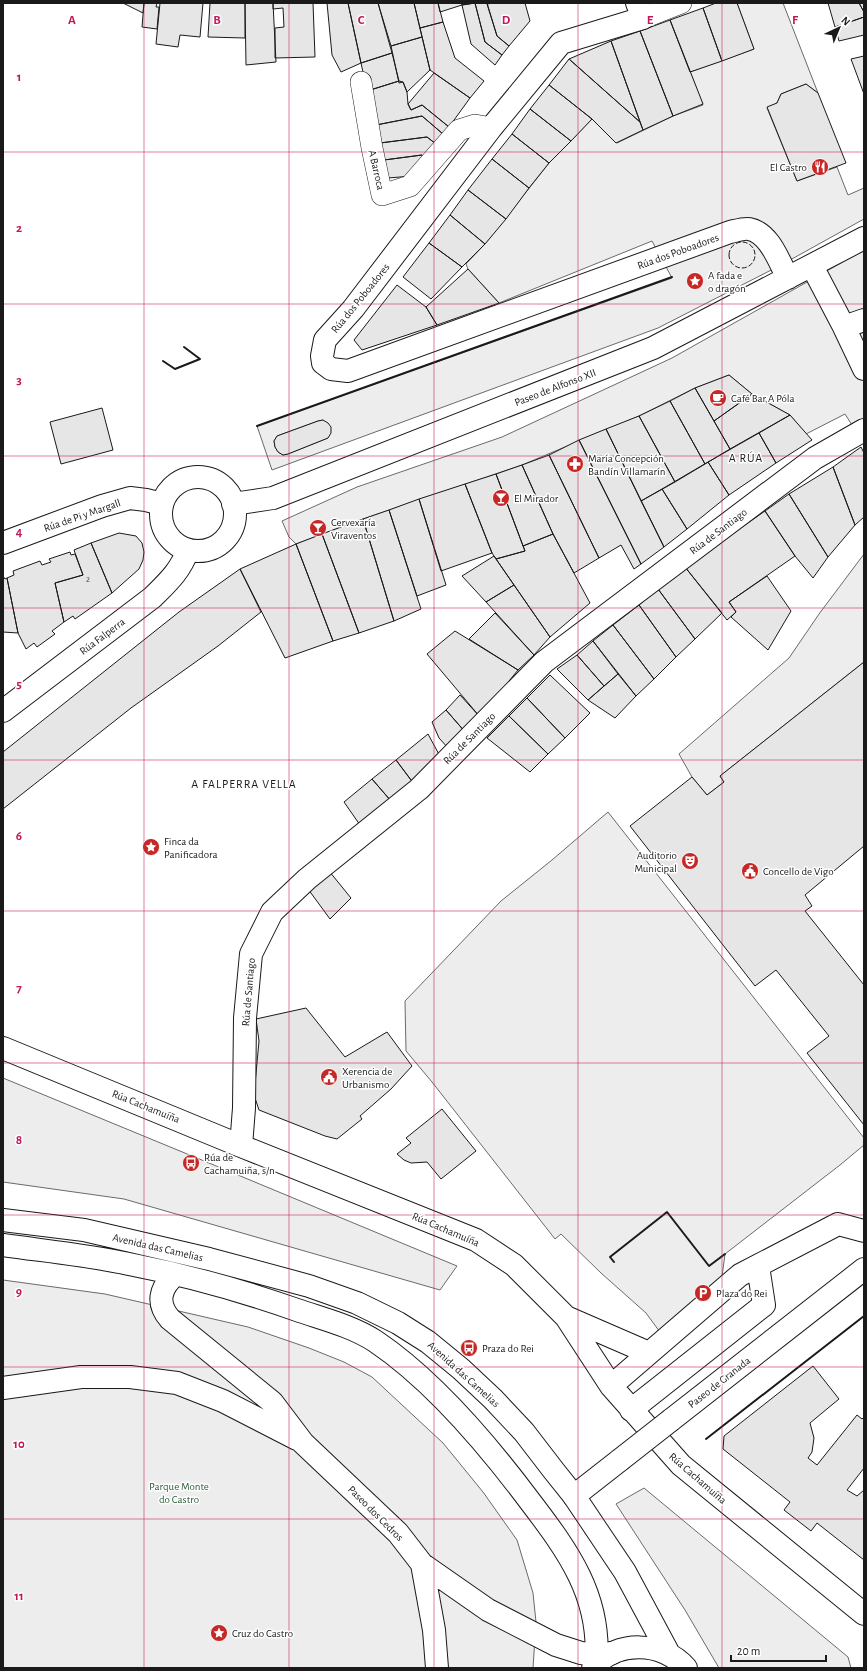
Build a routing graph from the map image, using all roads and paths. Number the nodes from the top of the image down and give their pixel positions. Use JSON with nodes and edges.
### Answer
{"nodes":[{"id":1,"x":681,"y":3,"type":"edge"},
{"id":2,"x":640,"y":10,"type":"edge"},
{"id":3,"x":361,"y":82,"type":"dead end"},
{"id":4,"x":491,"y":128,"type":"junction"},
{"id":5,"x":864,"y":238,"type":"edge"},
{"id":6,"x":812,"y":266,"type":"junction"},
{"id":7,"x":788,"y":278,"type":"junction"},
{"id":8,"x":854,"y":323,"type":"edge"},
{"id":9,"x":864,"y":369,"type":"edge"},
{"id":10,"x":864,"y":430,"type":"edge"},
{"id":11,"x":162,"y":504,"type":"junction"},
{"id":12,"x":233,"y":504,"type":"junction"},
{"id":13,"x":3,"y":543,"type":"edge"},
{"id":14,"x":188,"y":550,"type":"junction"},
{"id":15,"x":3,"y":711,"type":"edge"},
{"id":16,"x":3,"y":1048,"type":"edge"},
{"id":17,"x":241,"y":1146,"type":"junction"},
{"id":18,"x":3,"y":1220,"type":"edge"},
{"id":19,"x":864,"y":1231,"type":"edge"},
{"id":20,"x":3,"y":1245,"type":"edge"},
{"id":21,"x":758,"y":1266,"type":"junction"},
{"id":22,"x":864,"y":1269,"type":"edge"},
{"id":23,"x":175,"y":1275,"type":"junction"},
{"id":24,"x":566,"y":1317,"type":"junction"},
{"id":25,"x":649,"y":1353,"type":"junction"},
{"id":26,"x":611,"y":1386,"type":"junction"},
{"id":27,"x":3,"y":1388,"type":"edge"},
{"id":28,"x":630,"y":1410,"type":"junction"},
{"id":29,"x":303,"y":1443,"type":"junction"},
{"id":30,"x":574,"y":1496,"type":"junction"},
{"id":31,"x":422,"y":1564,"type":"junction"},
{"id":32,"x":864,"y":1614,"type":"edge"},
{"id":33,"x":669,"y":1654,"type":"junction"},
{"id":34,"x":599,"y":1660,"type":"edge"},
{"id":35,"x":438,"y":1668,"type":"edge"},
{"id":36,"x":686,"y":1668,"type":"edge"}],
"edges":[{"from":1,"to":2,"type":"street","name":"Rúa dos Poboadores"},
{"from":2,"to":4,"type":"street","name":"Rúa dos Poboadores"},
{"from":3,"to":4,"type":"street","name":"A Barroca"},
{"from":4,"to":7,"type":"street","name":"Rúa dos Poboadores"},
{"from":5,"to":6,"type":"street","name":"Paseo de Alfonso XII"},
{"from":6,"to":7,"type":"street","name":"Paseo de Alfonso XII"},
{"from":6,"to":8,"type":"street"},
{"from":7,"to":12,"type":"street","name":"Paseo de Alfonso XII"},
{"from":8,"to":9,"type":"street"},
{"from":10,"to":17,"type":"street","name":"Rúa de Santiago"},
{"from":11,"to":12,"type":"street"},
{"from":11,"to":13,"type":"street","name":"Rúa de Pi y Margall"},
{"from":11,"to":14,"type":"street"},
{"from":12,"to":14,"type":"street"},
{"from":14,"to":15,"type":"street","name":"Rúa Falperra"},
{"from":16,"to":17,"type":"street","name":"Rúa Cachamuíña"},
{"from":17,"to":24,"type":"street","name":"Rúa Cachamuíña"},
{"from":18,"to":30,"type":"street","name":"Avenida das Camelias"},
{"from":19,"to":21,"type":"street"},
{"from":20,"to":23,"type":"street","name":"Avenida das Camelias"},
{"from":21,"to":25,"type":"street"},
{"from":21,"to":28,"type":"street"},
{"from":22,"to":30,"type":"street","name":"Paseo de Granada","bridge":true},
{"from":23,"to":29,"type":"street"},
{"from":23,"to":34,"type":"street","name":"Avenida das Camelias"},
{"from":24,"to":25,"type":"street"},
{"from":24,"to":26,"type":"street","name":"Rúa Cachamuíña"},
{"from":25,"to":26,"type":"street"},
{"from":26,"to":28,"type":"street","name":"Rúa Cachamuíña"},
{"from":27,"to":29,"type":"street"},
{"from":28,"to":32,"type":"street","name":"Rúa Cachamuíña"},
{"from":29,"to":31,"type":"street","name":"Paseo dos Cedros"},
{"from":30,"to":33,"type":"street","name":"Avenida das Camelias"},
{"from":31,"to":34,"type":"street"},
{"from":31,"to":35,"type":"street","name":"Paseo dos Cedros"},
{"from":33,"to":34,"type":"street"},
{"from":33,"to":36,"type":"street"}]}
